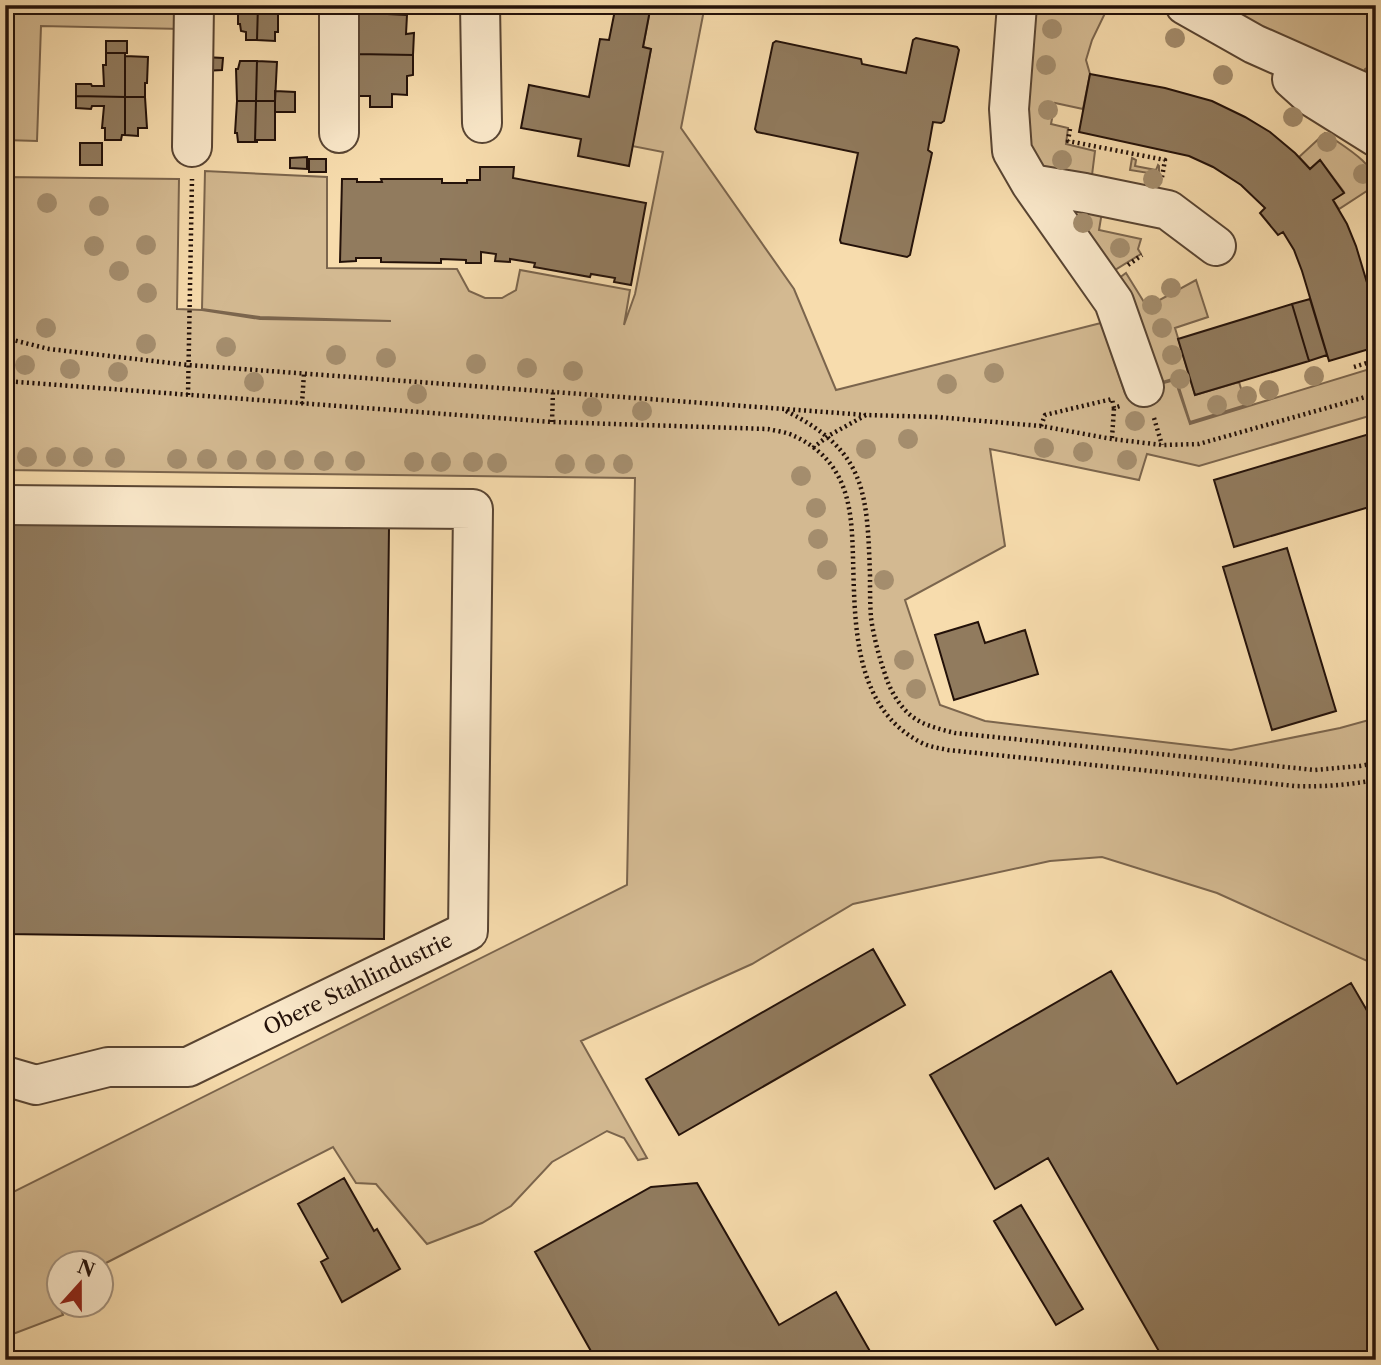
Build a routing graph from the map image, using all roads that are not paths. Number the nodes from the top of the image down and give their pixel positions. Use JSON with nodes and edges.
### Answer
{"nodes":[{"id":1,"x":194,"y":5,"type":"edge"},
{"id":2,"x":339,"y":5,"type":"edge"},
{"id":3,"x":480,"y":5,"type":"edge"},
{"id":4,"x":1017,"y":5,"type":"edge"},
{"id":5,"x":1185,"y":5,"type":"edge"},
{"id":6,"x":1254,"y":44,"type":"junction"},
{"id":7,"x":1376,"y":98,"type":"edge"},
{"id":8,"x":482,"y":122,"type":"dead end"},
{"id":9,"x":339,"y":133,"type":"dead end"},
{"id":10,"x":1376,"y":137,"type":"edge"},
{"id":11,"x":192,"y":147,"type":"road end"},
{"id":12,"x":1031,"y":184,"type":"junction"},
{"id":13,"x":1216,"y":246,"type":"dead end"},
{"id":14,"x":1128,"y":400,"type":"road end"},
{"id":15,"x":5,"y":505,"type":"edge"},
{"id":16,"x":5,"y":1076,"type":"edge"}],
"edges":[{"from":1,"to":11,"type":"street"},
{"from":2,"to":9,"type":"street"},
{"from":3,"to":8,"type":"street"},
{"from":4,"to":12,"type":"street"},
{"from":5,"to":6,"type":"street"},
{"from":6,"to":7,"type":"street"},
{"from":6,"to":10,"type":"street"},
{"from":12,"to":13,"type":"street"},
{"from":12,"to":14,"type":"street"},
{"from":15,"to":16,"type":"street","name":"Obere Stahlindustrie"}]}
